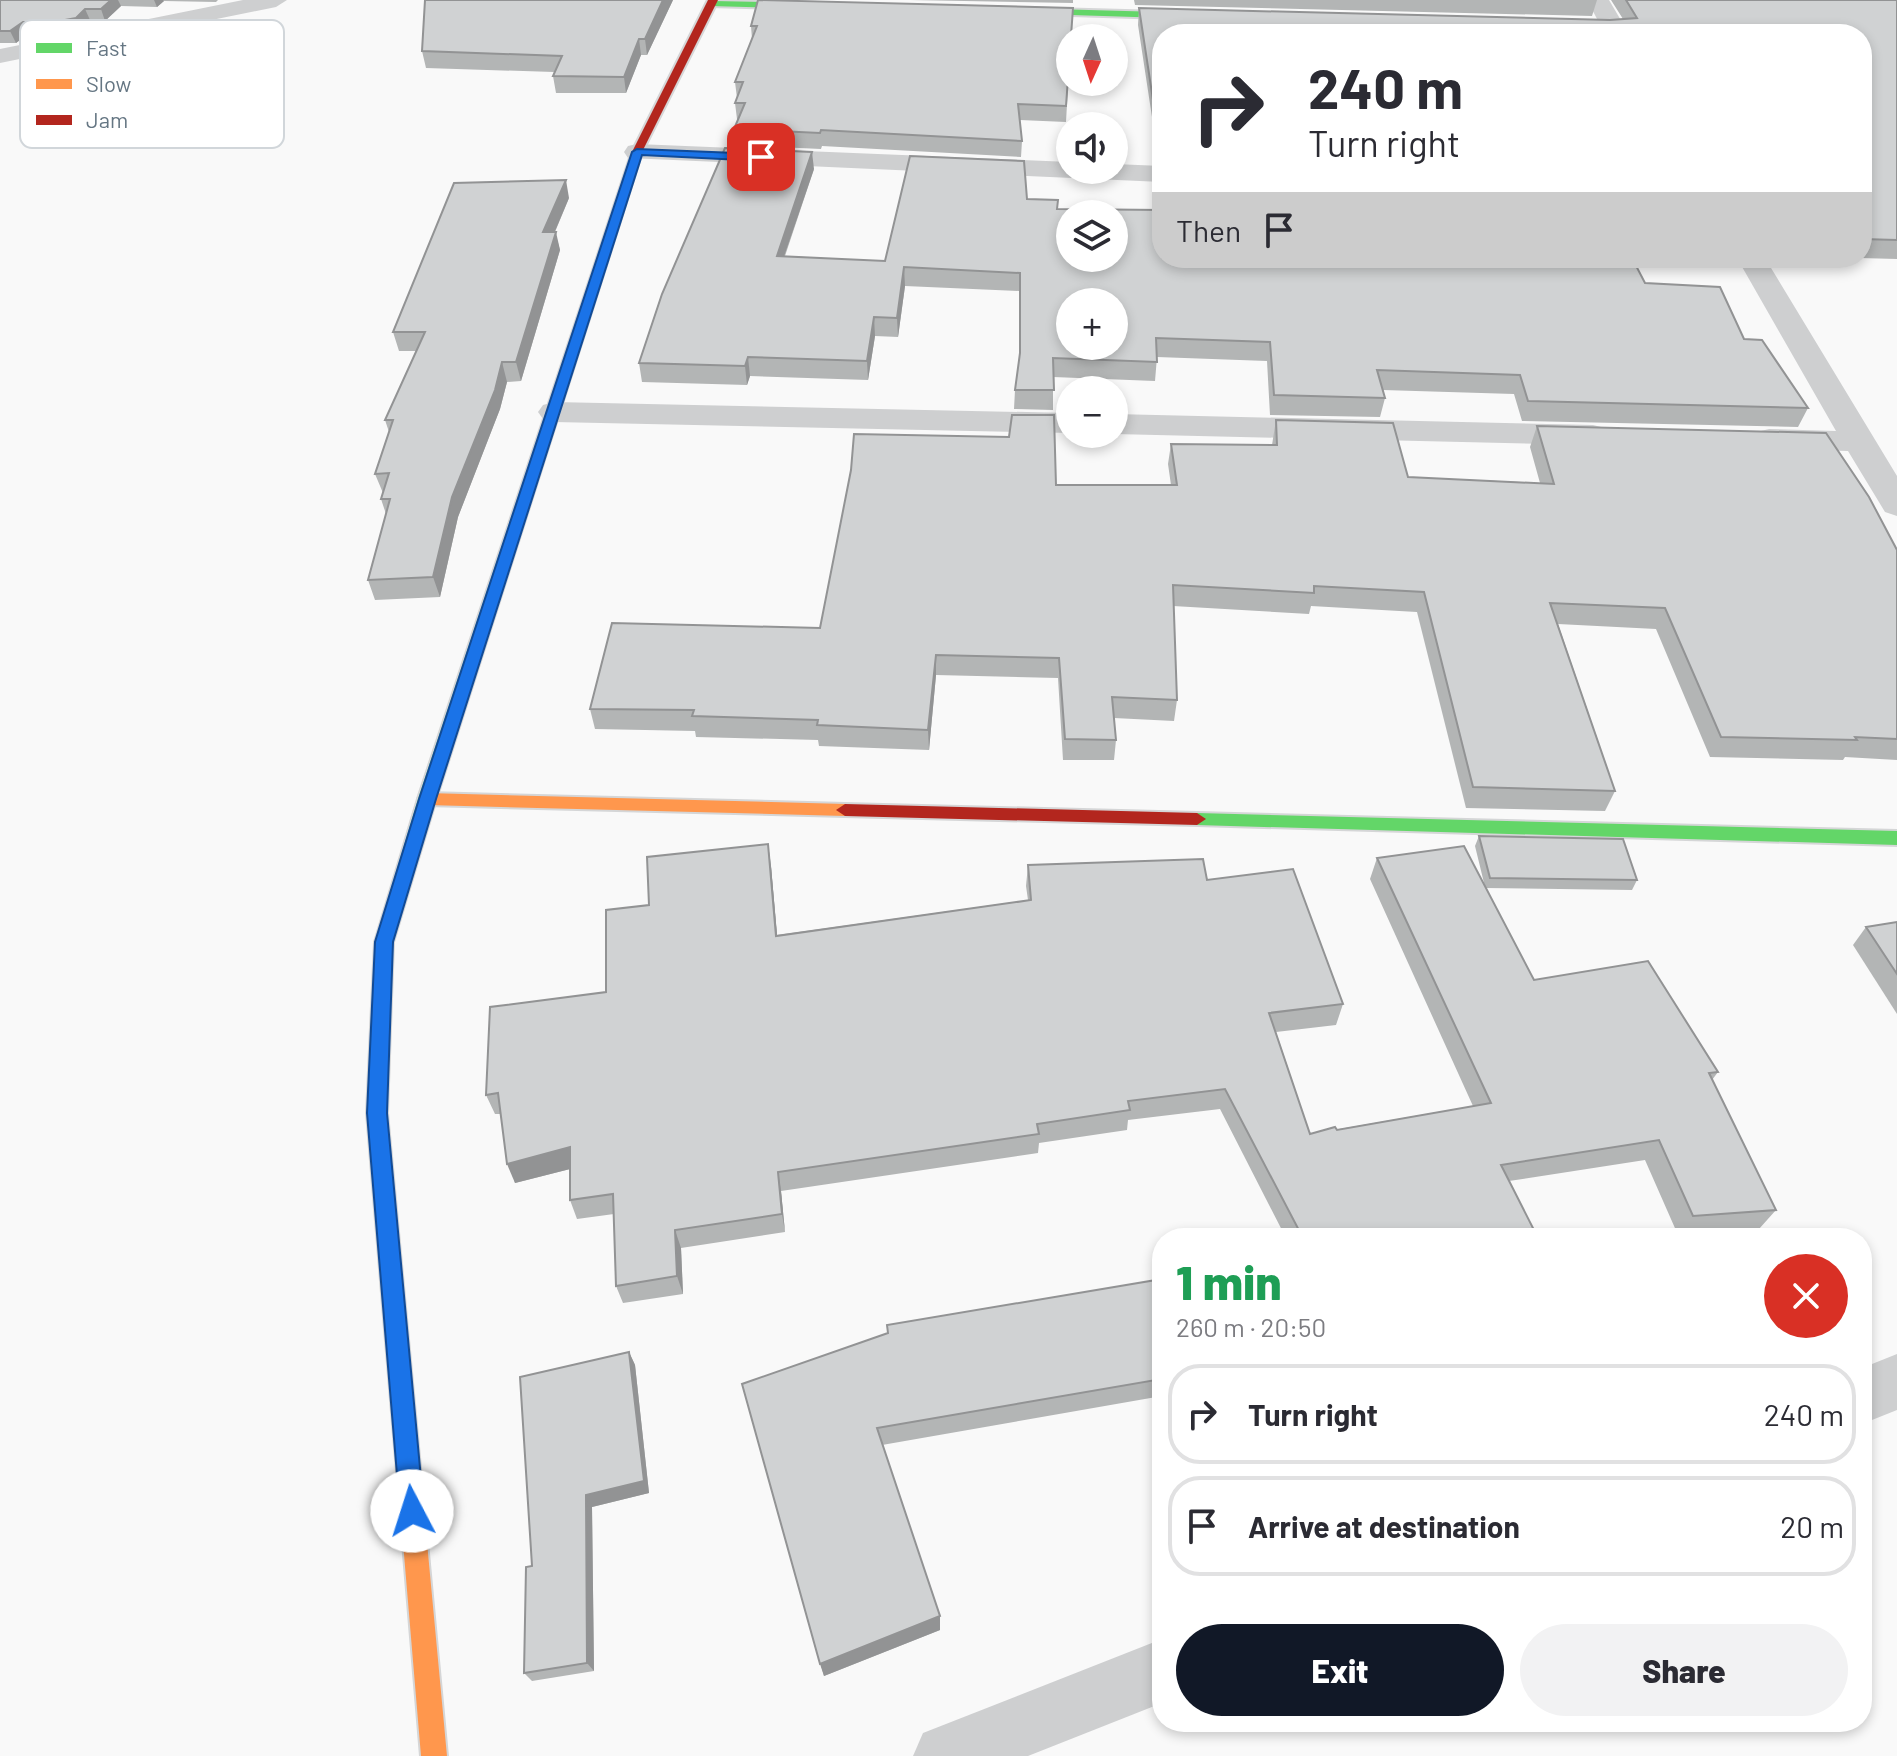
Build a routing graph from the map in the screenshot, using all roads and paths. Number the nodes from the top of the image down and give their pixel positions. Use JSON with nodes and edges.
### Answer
{"nodes":[{"id":1,"x":276,"y":0,"type":"edge"},
{"id":2,"x":1598,"y":0,"type":"edge"},
{"id":3,"x":713,"y":2,"type":"edge"},
{"id":4,"x":839,"y":7,"type":"edge"},
{"id":5,"x":997,"y":11,"type":"edge"},
{"id":6,"x":1218,"y":17,"type":"edge"},
{"id":7,"x":177,"y":20,"type":"edge"},
{"id":8,"x":1606,"y":24,"type":"edge"},
{"id":9,"x":20,"y":52,"type":"edge"},
{"id":10,"x":0,"y":56,"type":"edge"},
{"id":11,"x":637,"y":152,"type":"junction"},
{"id":12,"x":1152,"y":174,"type":"edge"},
{"id":13,"x":1757,"y":268,"type":"edge"},
{"id":14,"x":554,"y":412,"type":"junction"},
{"id":15,"x":1056,"y":423,"type":"edge"},
{"id":16,"x":1128,"y":424,"type":"edge"},
{"id":17,"x":1621,"y":436,"type":"edge"},
{"id":18,"x":1732,"y":438,"type":"edge"},
{"id":19,"x":1859,"y":441,"type":"junction"},
{"id":20,"x":1897,"y":505,"type":"edge"},
{"id":21,"x":427,"y":799,"type":"junction"},
{"id":22,"x":1897,"y":838,"type":"edge"},
{"id":23,"x":1897,"y":1382,"type":"edge"},
{"id":24,"x":1872,"y":1392,"type":"edge"},
{"id":25,"x":1152,"y":1675,"type":"edge"},
{"id":26,"x":434,"y":1756,"type":"edge"},
{"id":27,"x":946,"y":1756,"type":"edge"}],
"edges":[{"from":1,"to":7,"type":"street"},
{"from":2,"to":8,"type":"street"},
{"from":3,"to":4,"type":"street"},
{"from":3,"to":11,"type":"street"},
{"from":5,"to":6,"type":"street"},
{"from":9,"to":10,"type":"street"},
{"from":11,"to":12,"type":"street"},
{"from":11,"to":14,"type":"street"},
{"from":13,"to":19,"type":"street"},
{"from":14,"to":15,"type":"street"},
{"from":14,"to":21,"type":"street"},
{"from":16,"to":17,"type":"street"},
{"from":18,"to":19,"type":"street"},
{"from":19,"to":20,"type":"street"},
{"from":21,"to":22,"type":"street"},
{"from":21,"to":26,"type":"street"},
{"from":23,"to":24,"type":"street"},
{"from":25,"to":27,"type":"street"}]}
